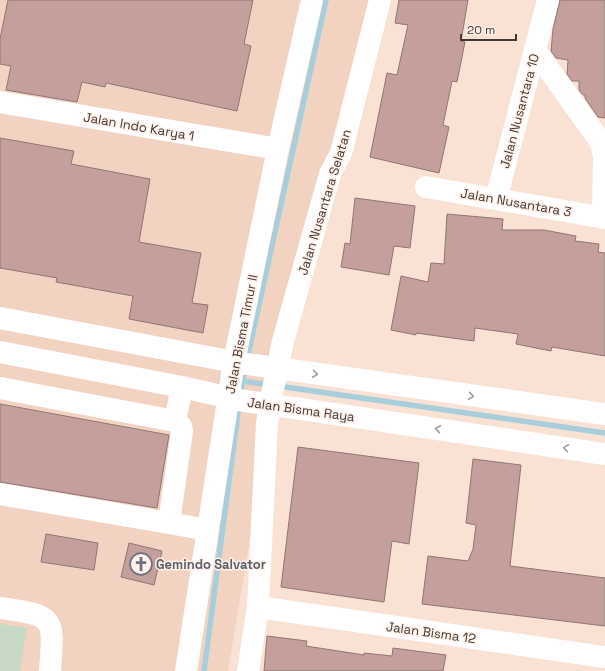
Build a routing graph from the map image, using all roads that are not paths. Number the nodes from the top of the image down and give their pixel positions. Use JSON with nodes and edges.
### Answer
{"nodes":[{"id":1,"x":312,"y":0,"type":"edge"},
{"id":2,"x":380,"y":0,"type":"edge"},
{"id":3,"x":548,"y":0,"type":"edge"},
{"id":4,"x":535,"y":50,"type":"junction"},
{"id":5,"x":0,"y":102,"type":"edge"},
{"id":6,"x":278,"y":149,"type":"junction"},
{"id":7,"x":426,"y":187,"type":"dead end"},
{"id":8,"x":496,"y":199,"type":"junction"},
{"id":9,"x":604,"y":218,"type":"edge"},
{"id":10,"x":0,"y":318,"type":"edge"},
{"id":11,"x":0,"y":352,"type":"edge"},
{"id":12,"x":237,"y":362,"type":"junction"},
{"id":13,"x":274,"y":370,"type":"junction"},
{"id":14,"x":182,"y":386,"type":"junction"},
{"id":15,"x":0,"y":388,"type":"edge"},
{"id":16,"x":234,"y":398,"type":"junction"},
{"id":17,"x":267,"y":401,"type":"junction"},
{"id":18,"x":605,"y":414,"type":"edge"},
{"id":19,"x":175,"y":421,"type":"junction"},
{"id":20,"x":605,"y":454,"type":"edge"},
{"id":21,"x":0,"y":494,"type":"edge"},
{"id":22,"x":169,"y":523,"type":"junction"},
{"id":23,"x":208,"y":530,"type":"junction"},
{"id":24,"x":258,"y":607,"type":"junction"},
{"id":25,"x":0,"y":608,"type":"edge"},
{"id":26,"x":605,"y":657,"type":"edge"},
{"id":27,"x":50,"y":671,"type":"edge"},
{"id":28,"x":186,"y":671,"type":"edge"},
{"id":29,"x":248,"y":671,"type":"edge"}],
"edges":[{"from":1,"to":6,"type":"street","name":"Jalan Bisma Timur II"},
{"from":2,"to":13,"type":"street","name":"Jalan Nusantara Selatan"},
{"from":3,"to":4,"type":"street","name":"Jalan Nusantara 10"},
{"from":4,"to":8,"type":"street","name":"Jalan Nusantara 10"},
{"from":4,"to":9,"type":"street"},
{"from":5,"to":6,"type":"street","name":"Jalan Indo Karya 1"},
{"from":6,"to":12,"type":"street","name":"Jalan Bisma Timur II"},
{"from":7,"to":8,"type":"street","name":"Jalan Nusantara 3"},
{"from":8,"to":9,"type":"street","name":"Jalan Nusantara 3"},
{"from":10,"to":12,"type":"street"},
{"from":11,"to":14,"type":"street","name":"Jalan Bisma Raya"},
{"from":12,"to":13,"type":"street"},
{"from":12,"to":16,"type":"street","name":"Jalan Bisma Timur II"},
{"from":13,"to":17,"type":"street","name":"Jalan Nusantara Selatan"},
{"from":13,"to":18,"type":"street","one_way":true},
{"from":14,"to":16,"type":"street","name":"Jalan Bisma Raya"},
{"from":14,"to":19,"type":"street"},
{"from":15,"to":19,"type":"street"},
{"from":16,"to":17,"type":"street","name":"Jalan Bisma Raya"},
{"from":16,"to":23,"type":"street","name":"Jalan Bisma Timur II"},
{"from":20,"to":17,"type":"street","name":"Jalan Bisma Raya","one_way":true},
{"from":17,"to":24,"type":"street","name":"Jalan Nusantara Selatan"},
{"from":19,"to":22,"type":"street"},
{"from":21,"to":22,"type":"street"},
{"from":22,"to":23,"type":"street"},
{"from":23,"to":28,"type":"street","name":"Jalan Bisma Timur II"},
{"from":24,"to":26,"type":"street","name":"Jalan Bisma 12"},
{"from":24,"to":29,"type":"street","name":"Jalan Nusantara Selatan"},
{"from":25,"to":27,"type":"street"}]}
